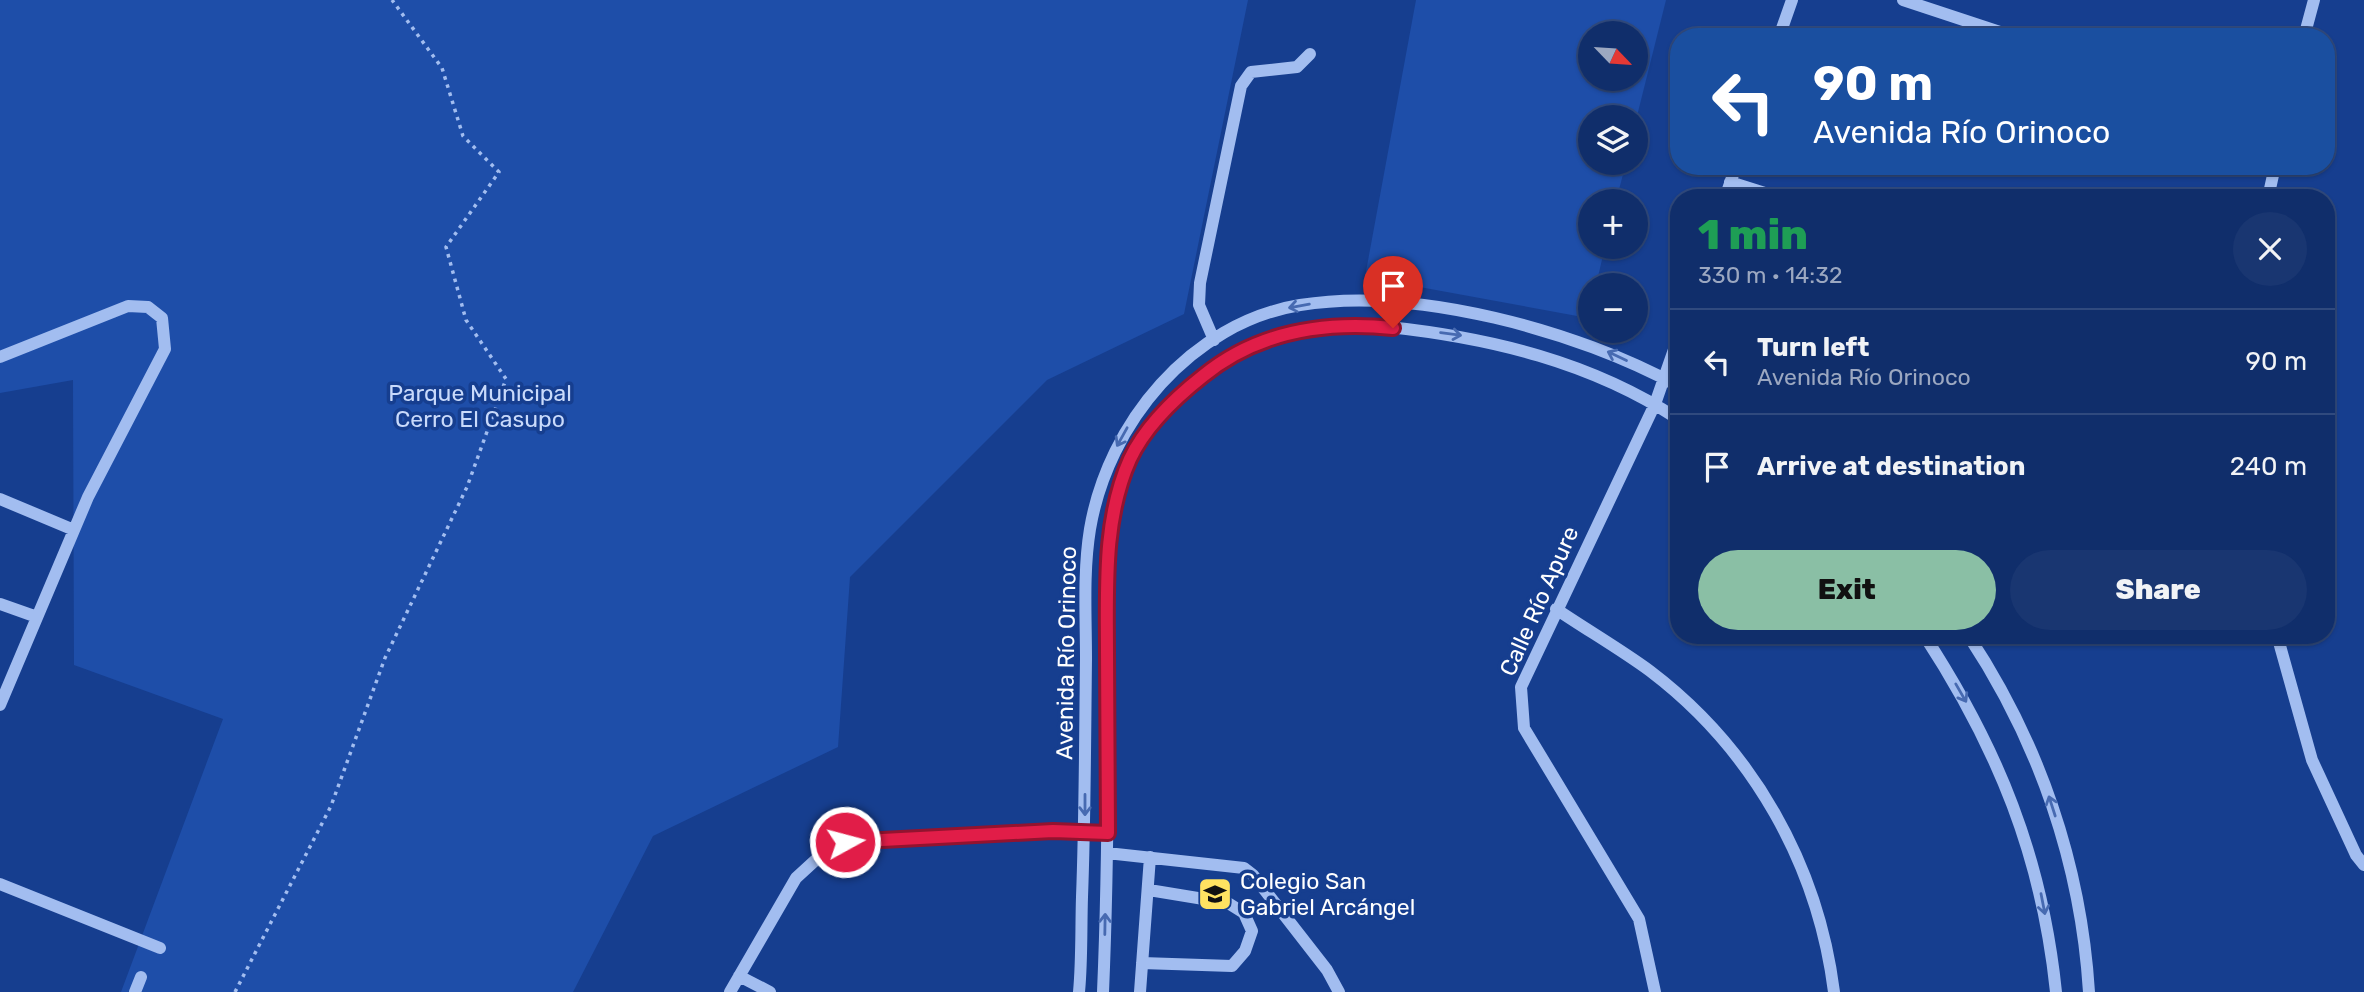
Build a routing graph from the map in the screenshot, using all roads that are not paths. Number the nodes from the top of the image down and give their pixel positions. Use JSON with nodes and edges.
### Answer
{"nodes":[{"id":1,"x":1791,"y":0,"type":"edge"},
{"id":2,"x":1903,"y":0,"type":"edge"},
{"id":3,"x":2314,"y":0,"type":"edge"},
{"id":4,"x":1782,"y":28,"type":"edge"},
{"id":5,"x":1988,"y":28,"type":"edge"},
{"id":6,"x":2306,"y":28,"type":"edge"},
{"id":7,"x":1310,"y":54,"type":"dead end"},
{"id":8,"x":1733,"y":175,"type":"edge"},
{"id":9,"x":1730,"y":182,"type":"junction"},
{"id":10,"x":1728,"y":189,"type":"edge"},
{"id":11,"x":1752,"y":189,"type":"edge"},
{"id":12,"x":1333,"y":303,"type":"junction"},
{"id":13,"x":1333,"y":326,"type":"junction"},
{"id":14,"x":1214,"y":340,"type":"junction"},
{"id":15,"x":0,"y":357,"type":"edge"},
{"id":16,"x":1670,"y":363,"type":"edge"},
{"id":17,"x":1665,"y":378,"type":"junction"},
{"id":18,"x":1670,"y":381,"type":"edge"},
{"id":19,"x":1655,"y":404,"type":"junction"},
{"id":20,"x":1670,"y":414,"type":"edge"},
{"id":21,"x":0,"y":499,"type":"edge"},
{"id":22,"x":1090,"y":527,"type":"junction"},
{"id":23,"x":74,"y":530,"type":"junction"},
{"id":24,"x":1110,"y":530,"type":"junction"},
{"id":25,"x":0,"y":604,"type":"edge"},
{"id":26,"x":1556,"y":609,"type":"junction"},
{"id":27,"x":37,"y":617,"type":"junction"},
{"id":28,"x":1929,"y":644,"type":"edge"},
{"id":29,"x":1974,"y":644,"type":"edge"},
{"id":30,"x":2280,"y":644,"type":"edge"},
{"id":31,"x":0,"y":705,"type":"edge"},
{"id":32,"x":1085,"y":833,"type":"junction"},
{"id":33,"x":1108,"y":833,"type":"junction"},
{"id":34,"x":1107,"y":853,"type":"junction"},
{"id":35,"x":1150,"y":857,"type":"junction"},
{"id":36,"x":2364,"y":864,"type":"edge"},
{"id":37,"x":0,"y":884,"type":"edge"},
{"id":38,"x":1149,"y":890,"type":"junction"},
{"id":39,"x":160,"y":948,"type":"dead end"},
{"id":40,"x":1142,"y":963,"type":"junction"},
{"id":41,"x":739,"y":976,"type":"junction"},
{"id":42,"x":141,"y":977,"type":"dead end"},
{"id":43,"x":135,"y":992,"type":"edge"},
{"id":44,"x":730,"y":992,"type":"edge"},
{"id":45,"x":769,"y":992,"type":"edge"},
{"id":46,"x":1079,"y":992,"type":"edge"},
{"id":47,"x":1103,"y":992,"type":"edge"},
{"id":48,"x":1140,"y":992,"type":"edge"},
{"id":49,"x":1339,"y":992,"type":"edge"},
{"id":50,"x":1655,"y":992,"type":"edge"},
{"id":51,"x":1833,"y":992,"type":"edge"},
{"id":52,"x":2056,"y":992,"type":"edge"},
{"id":53,"x":2089,"y":992,"type":"edge"}],
"edges":[{"from":1,"to":4,"type":"street"},
{"from":2,"to":5,"type":"street"},
{"from":3,"to":6,"type":"street"},
{"from":7,"to":14,"type":"street"},
{"from":8,"to":9,"type":"street"},
{"from":9,"to":10,"type":"street"},
{"from":9,"to":11,"type":"street"},
{"from":12,"to":13,"type":"street"},
{"from":12,"to":14,"type":"street","name":"Avenida Río Orinoco","one_way":true},
{"from":17,"to":12,"type":"street","name":"Avenida Río Orinoco","one_way":true},
{"from":13,"to":19,"type":"street","name":"Avenida Río Orinoco","one_way":true},
{"from":13,"to":24,"type":"street","name":"Avenida Río Orinoco"},
{"from":14,"to":22,"type":"street","name":"Avenida Río Orinoco","one_way":true},
{"from":15,"to":23,"type":"street"},
{"from":16,"to":17,"type":"street","name":"Calle Río Apure"},
{"from":17,"to":18,"type":"street","name":"Avenida Río Orinoco"},
{"from":17,"to":19,"type":"street","name":"Calle Río Apure"},
{"from":19,"to":20,"type":"street","name":"Avenida Río Orinoco"},
{"from":19,"to":26,"type":"street","name":"Calle Río Apure"},
{"from":21,"to":23,"type":"street"},
{"from":22,"to":24,"type":"street"},
{"from":22,"to":32,"type":"street","name":"Avenida Río Orinoco","one_way":true},
{"from":23,"to":27,"type":"street"},
{"from":24,"to":33,"type":"street","name":"Avenida Río Orinoco"},
{"from":25,"to":27,"type":"street"},
{"from":26,"to":50,"type":"street","name":"Calle Río Apure"},
{"from":26,"to":51,"type":"street"},
{"from":27,"to":31,"type":"street"},
{"from":28,"to":52,"type":"street","one_way":true},
{"from":53,"to":29,"type":"street","one_way":true},
{"from":30,"to":36,"type":"street"},
{"from":32,"to":33,"type":"street"},
{"from":32,"to":41,"type":"street"},
{"from":32,"to":46,"type":"street","name":"Avenida Río Orinoco"},
{"from":33,"to":34,"type":"street","name":"Avenida Río Orinoco"},
{"from":34,"to":35,"type":"street"},
{"from":47,"to":34,"type":"street","name":"Avenida Río Orinoco","one_way":true},
{"from":35,"to":38,"type":"street"},
{"from":35,"to":49,"type":"street"},
{"from":37,"to":39,"type":"street"},
{"from":38,"to":40,"type":"street"},
{"from":38,"to":40,"type":"street"},
{"from":40,"to":48,"type":"street"},
{"from":41,"to":44,"type":"street"},
{"from":41,"to":45,"type":"street"},
{"from":42,"to":43,"type":"street"}]}
